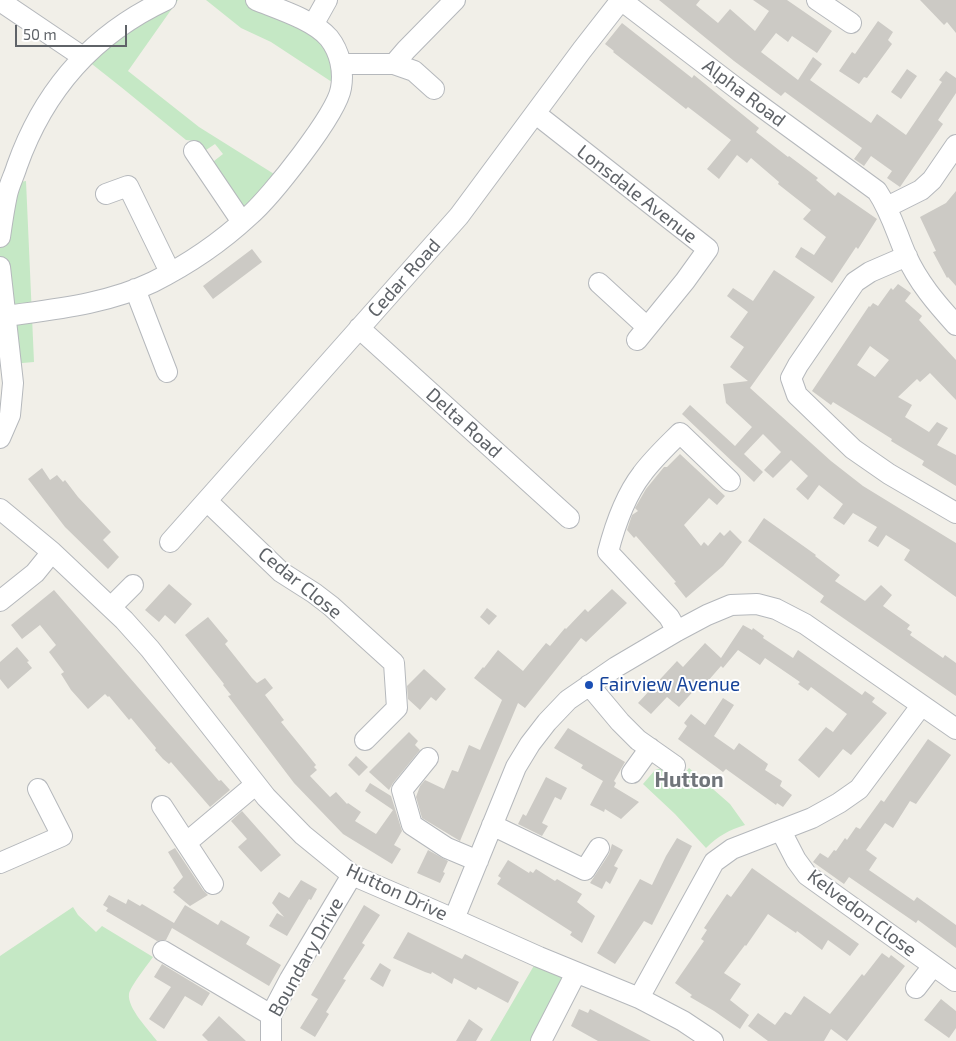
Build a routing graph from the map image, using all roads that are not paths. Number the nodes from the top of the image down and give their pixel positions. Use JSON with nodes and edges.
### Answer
{"nodes":[{"id":1,"x":166,"y":0,"type":"edge"},
{"id":2,"x":256,"y":0,"type":"edge"},
{"id":3,"x":327,"y":0,"type":"edge"},
{"id":4,"x":455,"y":0,"type":"edge"},
{"id":5,"x":621,"y":0,"type":"edge"},
{"id":6,"x":817,"y":0,"type":"edge"},
{"id":7,"x":0,"y":1,"type":"edge"},
{"id":8,"x":851,"y":24,"type":"dead end"},
{"id":9,"x":313,"y":25,"type":"junction"},
{"id":10,"x":83,"y":57,"type":"junction"},
{"id":11,"x":342,"y":64,"type":"junction"},
{"id":12,"x":394,"y":64,"type":"junction"},
{"id":13,"x":434,"y":89,"type":"dead end"},
{"id":14,"x":536,"y":114,"type":"junction"},
{"id":15,"x":956,"y":145,"type":"edge"},
{"id":16,"x":194,"y":151,"type":"dead end"},
{"id":17,"x":4,"y":194,"type":"edge"},
{"id":18,"x":106,"y":194,"type":"dead end"},
{"id":19,"x":887,"y":207,"type":"junction"},
{"id":20,"x":242,"y":222,"type":"junction"},
{"id":21,"x":0,"y":236,"type":"edge"},
{"id":22,"x":0,"y":246,"type":"edge"},
{"id":23,"x":907,"y":256,"type":"junction"},
{"id":24,"x":0,"y":258,"type":"edge"},
{"id":25,"x":0,"y":267,"type":"edge"},
{"id":26,"x":170,"y":272,"type":"junction"},
{"id":27,"x":599,"y":283,"type":"dead end"},
{"id":28,"x":136,"y":289,"type":"junction"},
{"id":29,"x":6,"y":316,"type":"junction"},
{"id":30,"x":956,"y":324,"type":"edge"},
{"id":31,"x":359,"y":328,"type":"junction"},
{"id":32,"x":166,"y":372,"type":"dead end"},
{"id":33,"x":0,"y":438,"type":"edge"},
{"id":34,"x":730,"y":481,"type":"dead end"},
{"id":35,"x":208,"y":502,"type":"junction"},
{"id":36,"x":0,"y":509,"type":"edge"},
{"id":37,"x":956,"y":514,"type":"edge"},
{"id":38,"x":569,"y":518,"type":"dead end"},
{"id":39,"x":170,"y":542,"type":"dead end"},
{"id":40,"x":52,"y":552,"type":"junction"},
{"id":41,"x":133,"y":585,"type":"dead end"},
{"id":42,"x":0,"y":601,"type":"edge"},
{"id":43,"x":111,"y":607,"type":"junction"},
{"id":44,"x":677,"y":631,"type":"junction"},
{"id":45,"x":589,"y":685,"type":"junction"},
{"id":46,"x":921,"y":706,"type":"junction"},
{"id":47,"x":956,"y":729,"type":"edge"},
{"id":48,"x":365,"y":740,"type":"dead end"},
{"id":49,"x":650,"y":748,"type":"junction"},
{"id":50,"x":428,"y":758,"type":"dead end"},
{"id":51,"x":675,"y":766,"type":"dead end"},
{"id":52,"x":632,"y":773,"type":"dead end"},
{"id":53,"x":255,"y":785,"type":"junction"},
{"id":54,"x":38,"y":789,"type":"dead end"},
{"id":55,"x":162,"y":806,"type":"dead end"},
{"id":56,"x":492,"y":825,"type":"junction"},
{"id":57,"x":780,"y":831,"type":"junction"},
{"id":58,"x":186,"y":843,"type":"junction"},
{"id":59,"x":599,"y":848,"type":"dead end"},
{"id":60,"x":478,"y":861,"type":"junction"},
{"id":61,"x":0,"y":863,"type":"edge"},
{"id":62,"x":352,"y":875,"type":"junction"},
{"id":63,"x":213,"y":884,"type":"dead end"},
{"id":64,"x":454,"y":919,"type":"junction"},
{"id":65,"x":163,"y":951,"type":"dead end"},
{"id":66,"x":933,"y":966,"type":"junction"},
{"id":67,"x":576,"y":973,"type":"junction"},
{"id":68,"x":955,"y":981,"type":"edge"},
{"id":69,"x":916,"y":988,"type":"dead end"},
{"id":70,"x":638,"y":998,"type":"junction"},
{"id":71,"x":271,"y":1015,"type":"junction"},
{"id":72,"x":270,"y":1041,"type":"edge"},
{"id":73,"x":541,"y":1041,"type":"edge"},
{"id":74,"x":713,"y":1041,"type":"edge"}],
"edges":[{"from":1,"to":10,"type":"street"},
{"from":2,"to":9,"type":"street"},
{"from":3,"to":9,"type":"street"},
{"from":4,"to":12,"type":"street"},
{"from":5,"to":14,"type":"street","name":"Cedar Road"},
{"from":5,"to":19,"type":"street","name":"Alpha Road"},
{"from":6,"to":8,"type":"street"},
{"from":7,"to":10,"type":"street"},
{"from":9,"to":11,"type":"street"},
{"from":10,"to":17,"type":"street"},
{"from":11,"to":12,"type":"street"},
{"from":11,"to":20,"type":"street"},
{"from":12,"to":13,"type":"street"},
{"from":14,"to":27,"type":"street","name":"Lonsdale Avenue"},
{"from":14,"to":31,"type":"street","name":"Cedar Road"},
{"from":15,"to":19,"type":"street"},
{"from":16,"to":20,"type":"street"},
{"from":17,"to":21,"type":"street"},
{"from":18,"to":26,"type":"street"},
{"from":19,"to":23,"type":"street","name":"Alpha Road"},
{"from":20,"to":26,"type":"street"},
{"from":22,"to":24,"type":"street"},
{"from":23,"to":30,"type":"street","name":"Alpha Road"},
{"from":23,"to":37,"type":"street"},
{"from":25,"to":29,"type":"street"},
{"from":26,"to":28,"type":"street"},
{"from":28,"to":29,"type":"street"},
{"from":28,"to":32,"type":"street"},
{"from":29,"to":33,"type":"street"},
{"from":31,"to":35,"type":"street","name":"Cedar Road"},
{"from":31,"to":38,"type":"street","name":"Delta Road"},
{"from":34,"to":44,"type":"street"},
{"from":35,"to":39,"type":"street","name":"Cedar Road"},
{"from":35,"to":48,"type":"street","name":"Cedar Close"},
{"from":36,"to":40,"type":"street","name":"Hutton Drive"},
{"from":40,"to":42,"type":"street"},
{"from":40,"to":43,"type":"street","name":"Hutton Drive"},
{"from":41,"to":43,"type":"street"},
{"from":43,"to":53,"type":"street","name":"Hutton Drive"},
{"from":44,"to":45,"type":"street"},
{"from":44,"to":46,"type":"street"},
{"from":45,"to":49,"type":"street"},
{"from":45,"to":56,"type":"street"},
{"from":46,"to":47,"type":"street"},
{"from":46,"to":57,"type":"street"},
{"from":49,"to":51,"type":"street"},
{"from":49,"to":52,"type":"street"},
{"from":50,"to":60,"type":"street"},
{"from":53,"to":58,"type":"street"},
{"from":53,"to":62,"type":"street","name":"Hutton Drive"},
{"from":54,"to":61,"type":"street"},
{"from":55,"to":58,"type":"street"},
{"from":56,"to":59,"type":"street"},
{"from":56,"to":60,"type":"street"},
{"from":57,"to":66,"type":"street","name":"Kelvedon Close"},
{"from":57,"to":70,"type":"street"},
{"from":58,"to":63,"type":"street"},
{"from":60,"to":64,"type":"street"},
{"from":62,"to":64,"type":"street","name":"Hutton Drive"},
{"from":62,"to":71,"type":"street","name":"Boundary Drive"},
{"from":64,"to":67,"type":"street","name":"Hutton Drive"},
{"from":65,"to":71,"type":"street"},
{"from":66,"to":68,"type":"street","name":"Kelvedon Close"},
{"from":66,"to":69,"type":"street","name":"Kelvedon Close"},
{"from":67,"to":70,"type":"street","name":"Hutton Drive"},
{"from":67,"to":73,"type":"street"},
{"from":70,"to":74,"type":"street","name":"Hutton Drive"},
{"from":71,"to":72,"type":"street","name":"Boundary Drive"}]}
